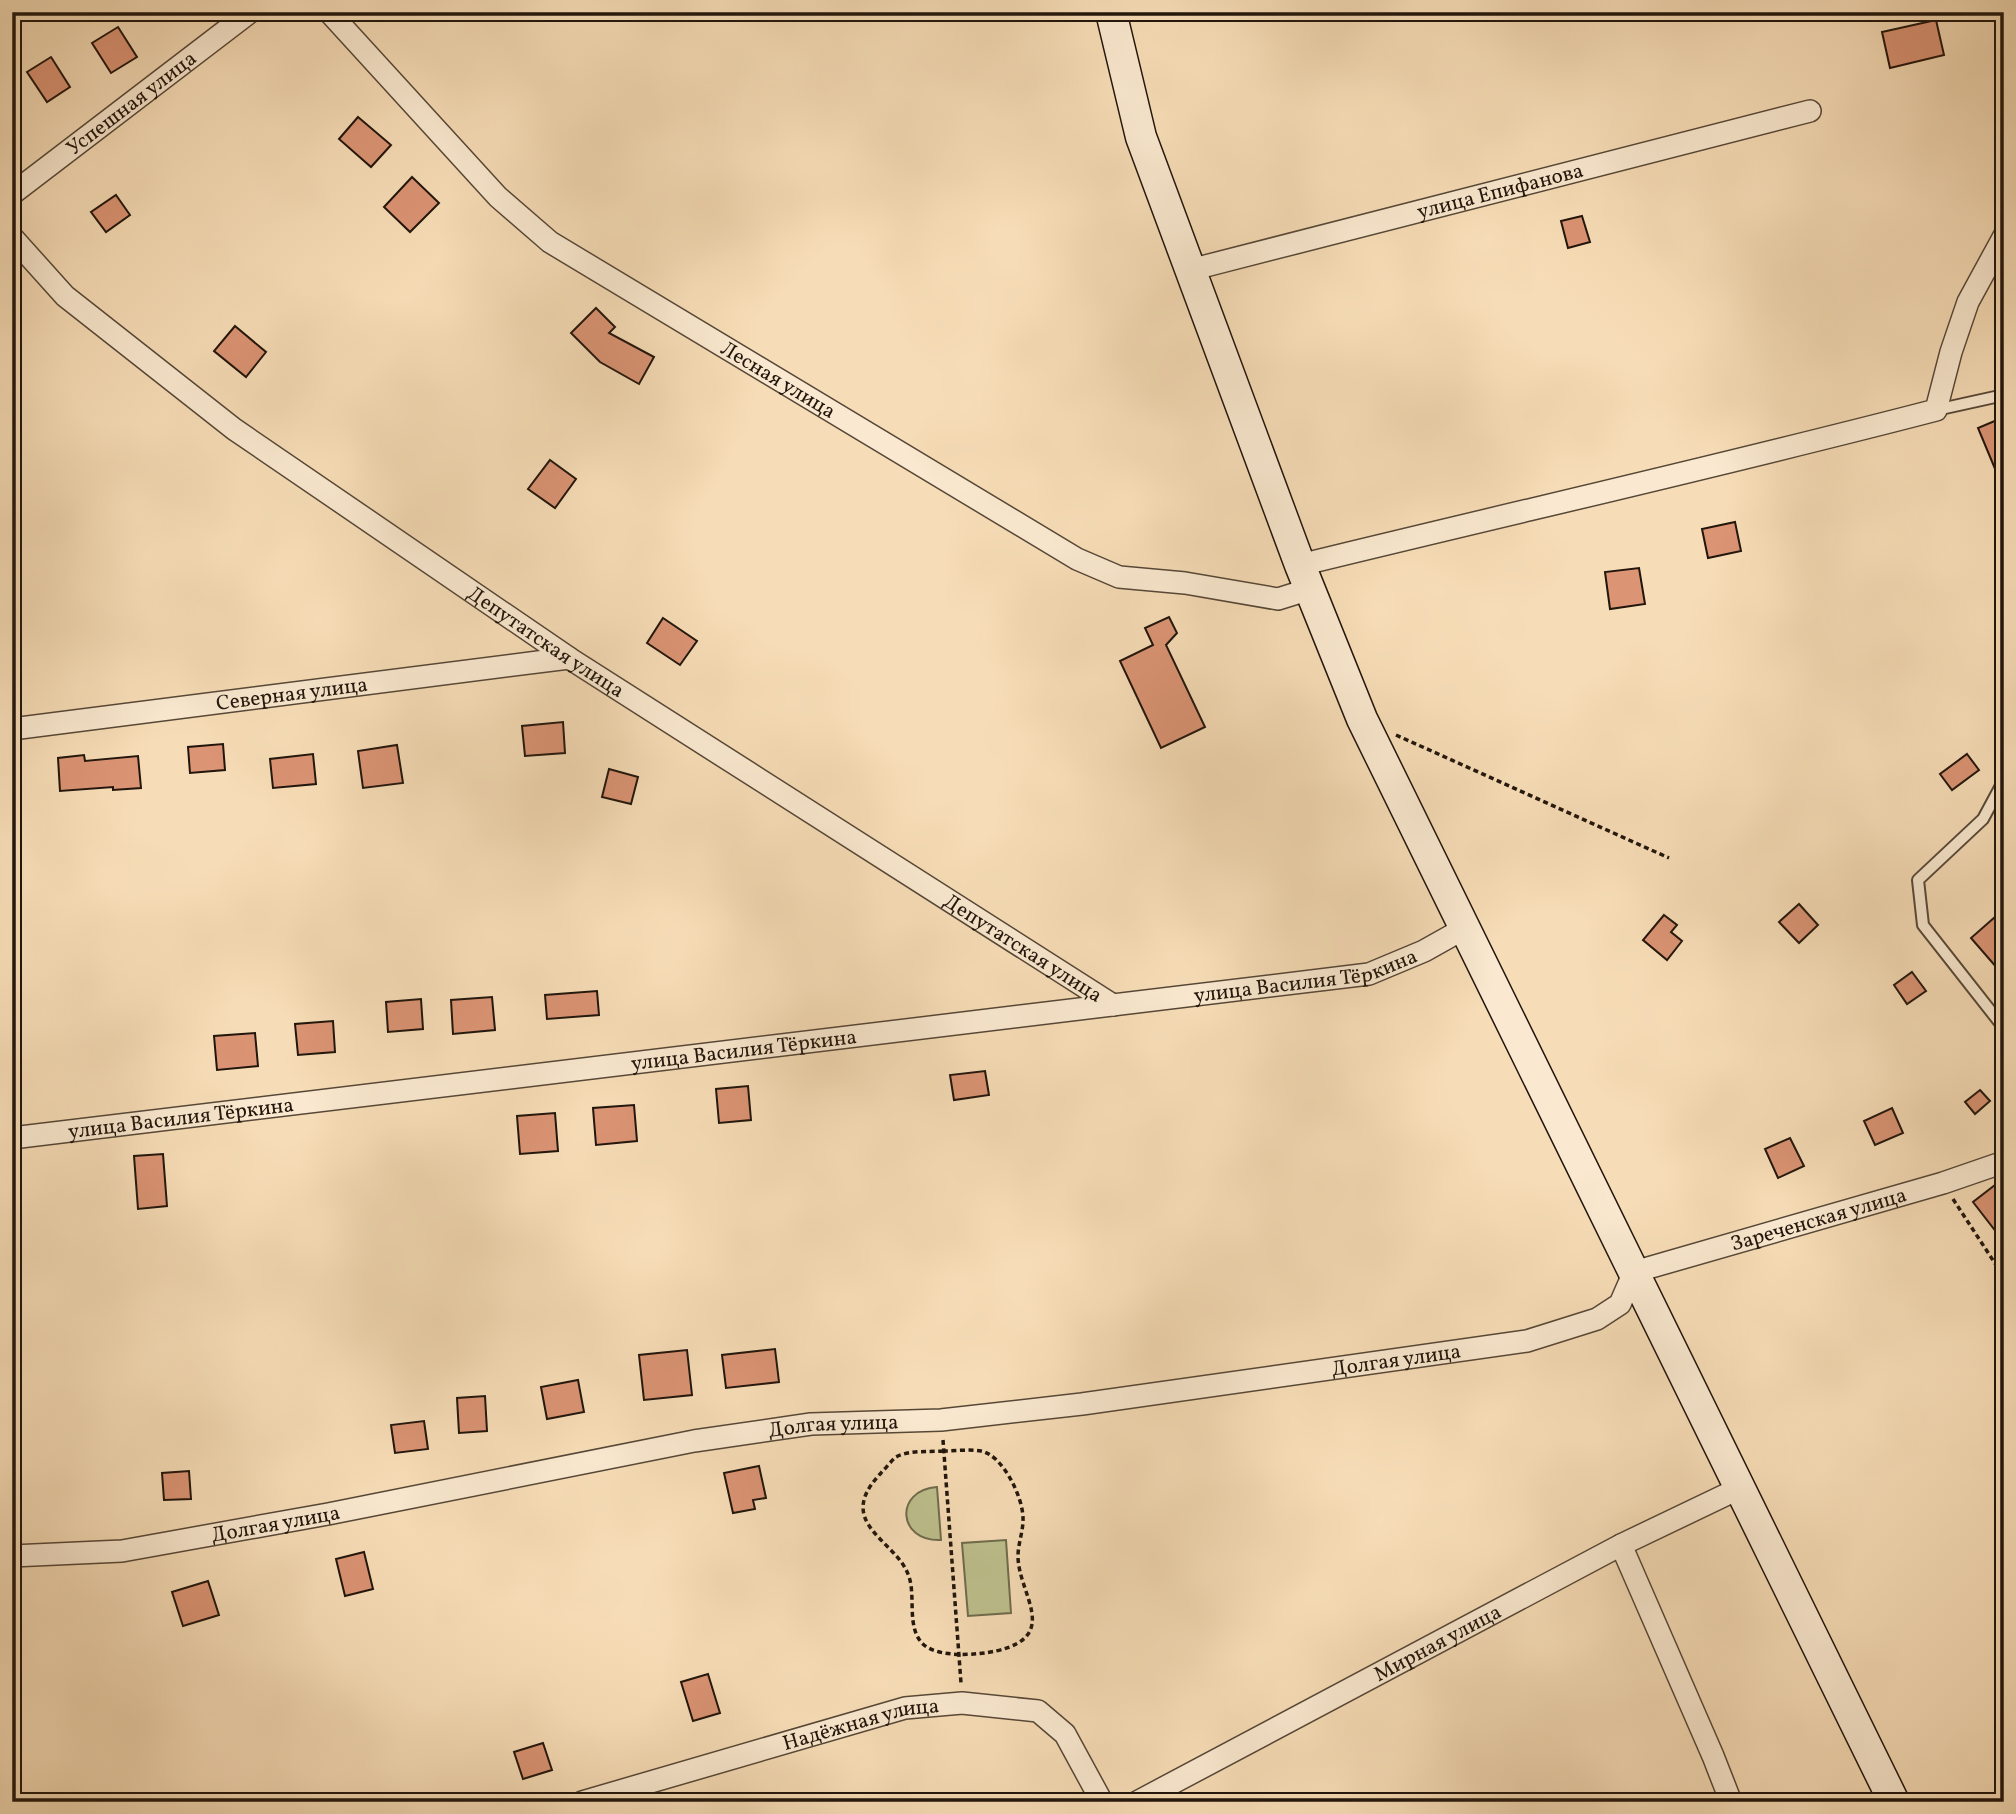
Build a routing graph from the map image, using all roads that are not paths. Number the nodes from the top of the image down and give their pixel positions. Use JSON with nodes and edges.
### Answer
{"nodes":[{"id":1,"x":250,"y":12,"type":"edge"},
{"id":2,"x":329,"y":12,"type":"edge"},
{"id":3,"x":1111,"y":12,"type":"edge"},
{"id":4,"x":1810,"y":111,"type":"dead end"},
{"id":5,"x":12,"y":194,"type":"edge"},
{"id":6,"x":2004,"y":236,"type":"edge"},
{"id":7,"x":12,"y":237,"type":"edge"},
{"id":8,"x":1190,"y":270,"type":"junction"},
{"id":9,"x":2004,"y":396,"type":"edge"},
{"id":10,"x":1936,"y":410,"type":"junction"},
{"id":11,"x":1305,"y":577,"type":"junction"},
{"id":12,"x":569,"y":658,"type":"junction"},
{"id":13,"x":12,"y":729,"type":"edge"},
{"id":14,"x":2004,"y":780,"type":"edge"},
{"id":15,"x":1465,"y":928,"type":"junction"},
{"id":16,"x":1113,"y":1005,"type":"junction"},
{"id":17,"x":2004,"y":1028,"type":"edge"},
{"id":18,"x":12,"y":1138,"type":"edge"},
{"id":19,"x":2004,"y":1162,"type":"edge"},
{"id":20,"x":1634,"y":1272,"type":"junction"},
{"id":21,"x":1740,"y":1488,"type":"junction"},
{"id":22,"x":1621,"y":1545,"type":"junction"},
{"id":23,"x":12,"y":1556,"type":"edge"},
{"id":24,"x":582,"y":1802,"type":"edge"},
{"id":25,"x":1102,"y":1802,"type":"edge"},
{"id":26,"x":1137,"y":1802,"type":"edge"},
{"id":27,"x":1731,"y":1802,"type":"edge"},
{"id":28,"x":1894,"y":1802,"type":"edge"}],
"edges":[{"from":1,"to":5,"type":"street","name":"Успешная улица"},
{"from":2,"to":11,"type":"street","name":"Лесная улица"},
{"from":3,"to":8,"type":"street"},
{"from":4,"to":8,"type":"street","name":"улица Епифанова"},
{"from":6,"to":10,"type":"street"},
{"from":7,"to":12,"type":"street","name":"Депутатская улица"},
{"from":8,"to":11,"type":"street"},
{"from":9,"to":10,"type":"lane"},
{"from":10,"to":11,"type":"street","name":"Лесная улица"},
{"from":11,"to":15,"type":"street"},
{"from":12,"to":13,"type":"street","name":"Северная улица"},
{"from":12,"to":16,"type":"street","name":"Депутатская улица"},
{"from":14,"to":17,"type":"lane"},
{"from":15,"to":16,"type":"street","name":"улица Василия Тёркина"},
{"from":15,"to":20,"type":"street"},
{"from":16,"to":18,"type":"street","name":"улица Василия Тёркина"},
{"from":19,"to":20,"type":"street","name":"Зареченская улица"},
{"from":20,"to":21,"type":"street"},
{"from":20,"to":23,"type":"street","name":"Долгая улица"},
{"from":21,"to":22,"type":"street","name":"Мирная улица"},
{"from":21,"to":28,"type":"street"},
{"from":22,"to":26,"type":"street","name":"Мирная улица"},
{"from":22,"to":27,"type":"street"},
{"from":24,"to":25,"type":"street","name":"Надёжная улица"}]}
